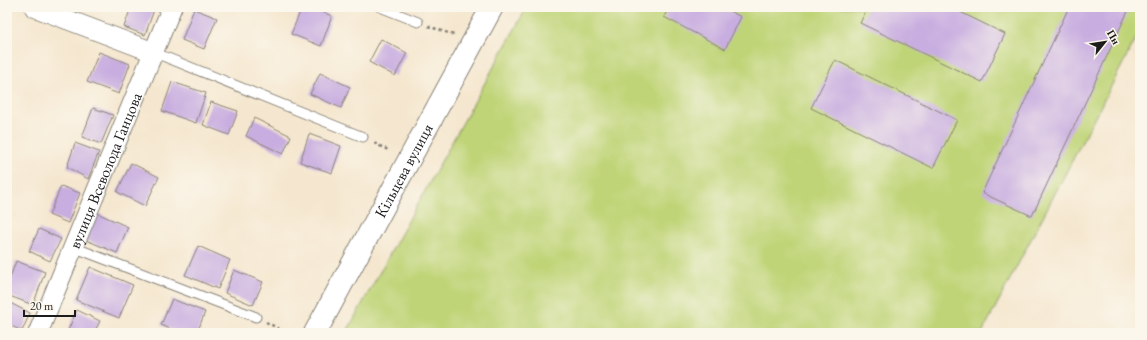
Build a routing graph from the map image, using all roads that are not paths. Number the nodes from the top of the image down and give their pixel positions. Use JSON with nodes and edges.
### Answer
{"nodes":[{"id":1,"x":34,"y":7,"type":"edge"},
{"id":2,"x":172,"y":7,"type":"edge"},
{"id":3,"x":380,"y":7,"type":"edge"},
{"id":4,"x":492,"y":7,"type":"edge"},
{"id":5,"x":418,"y":22,"type":"road end"},
{"id":6,"x":153,"y":52,"type":"junction"},
{"id":7,"x":363,"y":137,"type":"dead end"},
{"id":8,"x":73,"y":248,"type":"junction"},
{"id":9,"x":256,"y":317,"type":"road end"},
{"id":10,"x":38,"y":333,"type":"edge"},
{"id":11,"x":315,"y":333,"type":"edge"}],
"edges":[{"from":1,"to":6,"type":"street"},
{"from":2,"to":6,"type":"street","name":"вулиця Всеволода Ганцова"},
{"from":3,"to":5,"type":"lane"},
{"from":4,"to":11,"type":"main road","name":"Кільцева вулиця"},
{"from":6,"to":7,"type":"lane"},
{"from":6,"to":8,"type":"street","name":"вулиця Всеволода Ганцова"},
{"from":8,"to":9,"type":"lane"},
{"from":8,"to":10,"type":"street","name":"вулиця Всеволода Ганцова"}]}
